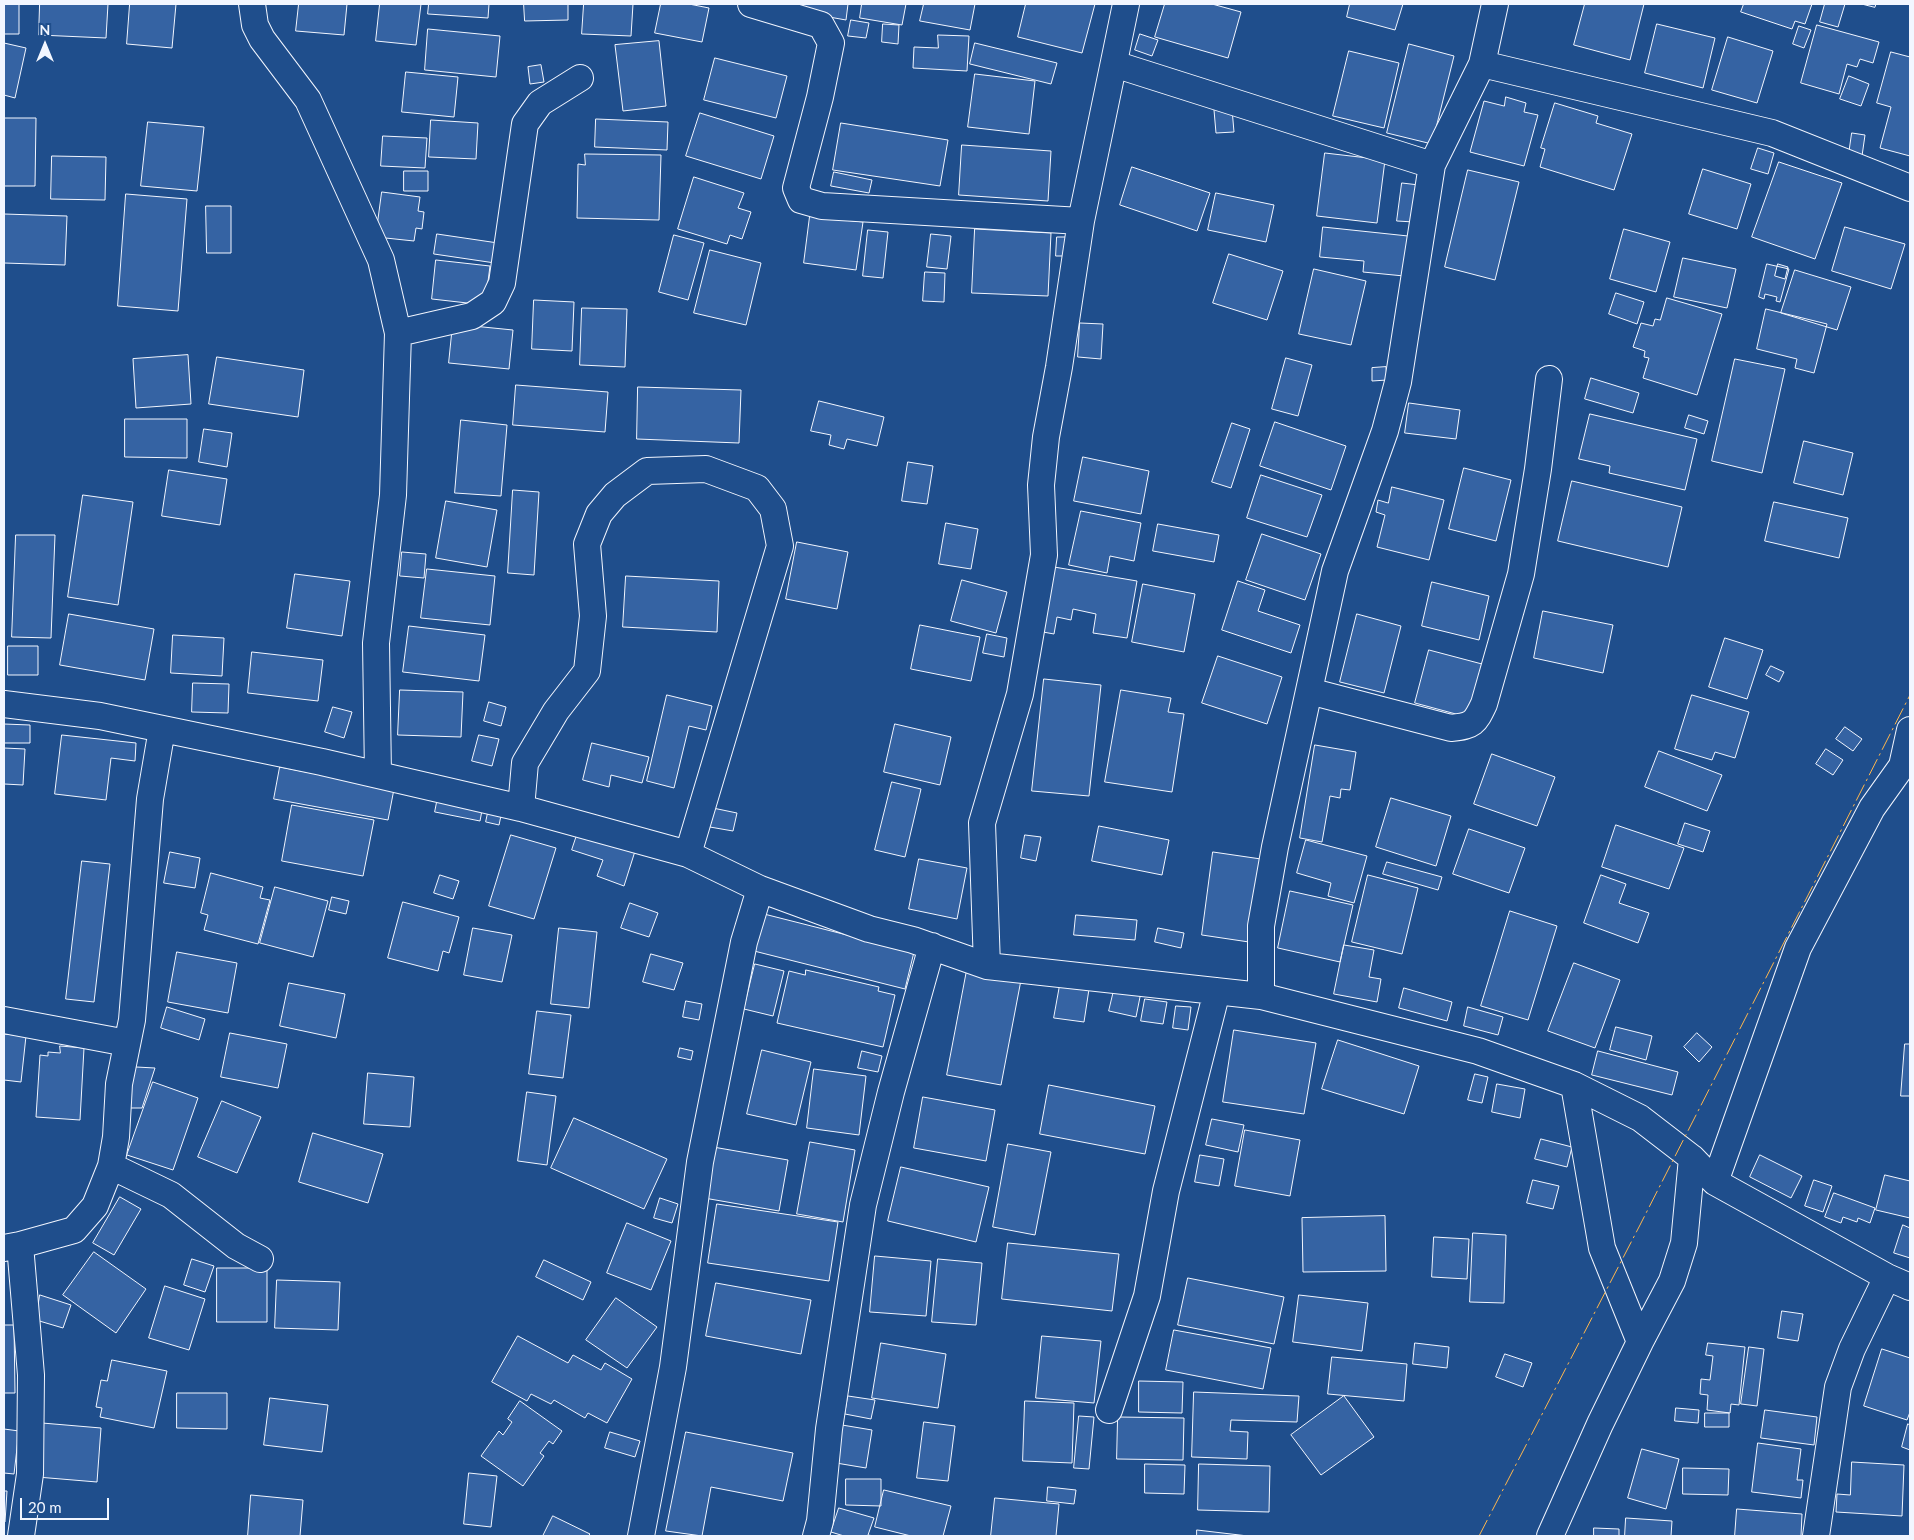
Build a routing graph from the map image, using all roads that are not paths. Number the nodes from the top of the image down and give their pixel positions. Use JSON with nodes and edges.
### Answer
{"nodes":[{"id":1,"x":252,"y":4,"type":"edge"},
{"id":2,"x":751,"y":4,"type":"edge"},
{"id":3,"x":1126,"y":4,"type":"edge"},
{"id":4,"x":1494,"y":4,"type":"edge"},
{"id":5,"x":1114,"y":64,"type":"junction"},
{"id":6,"x":1482,"y":64,"type":"junction"},
{"id":7,"x":580,"y":78,"type":"dead end"},
{"id":8,"x":1432,"y":165,"type":"junction"},
{"id":9,"x":1910,"y":188,"type":"edge"},
{"id":10,"x":1081,"y":222,"type":"junction"},
{"id":11,"x":398,"y":333,"type":"junction"},
{"id":12,"x":1549,"y":379,"type":"dead end"},
{"id":13,"x":1309,"y":690,"type":"junction"},
{"id":14,"x":4,"y":704,"type":"edge"},
{"id":15,"x":162,"y":729,"type":"junction"},
{"id":16,"x":1910,"y":730,"type":"edge"},
{"id":17,"x":1902,"y":766,"type":"junction"},
{"id":18,"x":378,"y":775,"type":"junction"},
{"id":19,"x":1910,"y":792,"type":"edge"},
{"id":20,"x":521,"y":808,"type":"junction"},
{"id":21,"x":688,"y":854,"type":"junction"},
{"id":22,"x":760,"y":888,"type":"junction"},
{"id":23,"x":932,"y":946,"type":"junction"},
{"id":24,"x":987,"y":966,"type":"junction"},
{"id":25,"x":1217,"y":991,"type":"junction"},
{"id":26,"x":1261,"y":996,"type":"junction"},
{"id":27,"x":4,"y":1020,"type":"edge"},
{"id":28,"x":127,"y":1043,"type":"junction"},
{"id":29,"x":1574,"y":1084,"type":"junction"},
{"id":30,"x":1692,"y":1158,"type":"junction"},
{"id":31,"x":111,"y":1166,"type":"junction"},
{"id":32,"x":1715,"y":1182,"type":"junction"},
{"id":33,"x":12,"y":1247,"type":"edge"},
{"id":34,"x":260,"y":1259,"type":"dead end"},
{"id":35,"x":1899,"y":1282,"type":"edge"},
{"id":36,"x":1640,"y":1342,"type":"junction"},
{"id":37,"x":1109,"y":1410,"type":"dead end"},
{"id":38,"x":21,"y":1536,"type":"edge"},
{"id":39,"x":641,"y":1536,"type":"edge"},
{"id":40,"x":816,"y":1536,"type":"edge"},
{"id":41,"x":1550,"y":1536,"type":"edge"},
{"id":42,"x":1816,"y":1536,"type":"edge"}],
"edges":[{"from":1,"to":11,"type":"street"},
{"from":2,"to":10,"type":"street"},
{"from":3,"to":5,"type":"street"},
{"from":4,"to":6,"type":"street"},
{"from":5,"to":8,"type":"street"},
{"from":5,"to":10,"type":"street"},
{"from":6,"to":8,"type":"street"},
{"from":6,"to":9,"type":"street"},
{"from":7,"to":11,"type":"street"},
{"from":8,"to":13,"type":"street"},
{"from":10,"to":24,"type":"street"},
{"from":11,"to":18,"type":"street"},
{"from":12,"to":13,"type":"street"},
{"from":13,"to":26,"type":"street"},
{"from":14,"to":15,"type":"street"},
{"from":15,"to":18,"type":"street"},
{"from":15,"to":28,"type":"street"},
{"from":16,"to":17,"type":"street"},
{"from":17,"to":19,"type":"street"},
{"from":17,"to":32,"type":"street"},
{"from":18,"to":20,"type":"street"},
{"from":20,"to":21,"type":"street"},
{"from":20,"to":21,"type":"street"},
{"from":21,"to":22,"type":"street"},
{"from":22,"to":23,"type":"street"},
{"from":22,"to":39,"type":"street"},
{"from":23,"to":24,"type":"street"},
{"from":23,"to":40,"type":"street"},
{"from":24,"to":25,"type":"street"},
{"from":25,"to":26,"type":"street"},
{"from":25,"to":37,"type":"street"},
{"from":26,"to":29,"type":"street"},
{"from":27,"to":28,"type":"street"},
{"from":28,"to":31,"type":"street"},
{"from":29,"to":30,"type":"street"},
{"from":29,"to":36,"type":"street"},
{"from":30,"to":32,"type":"street"},
{"from":30,"to":36,"type":"street"},
{"from":31,"to":33,"type":"street"},
{"from":31,"to":34,"type":"street"},
{"from":32,"to":35,"type":"street"},
{"from":33,"to":38,"type":"street"},
{"from":35,"to":42,"type":"street"},
{"from":36,"to":41,"type":"street"}]}
